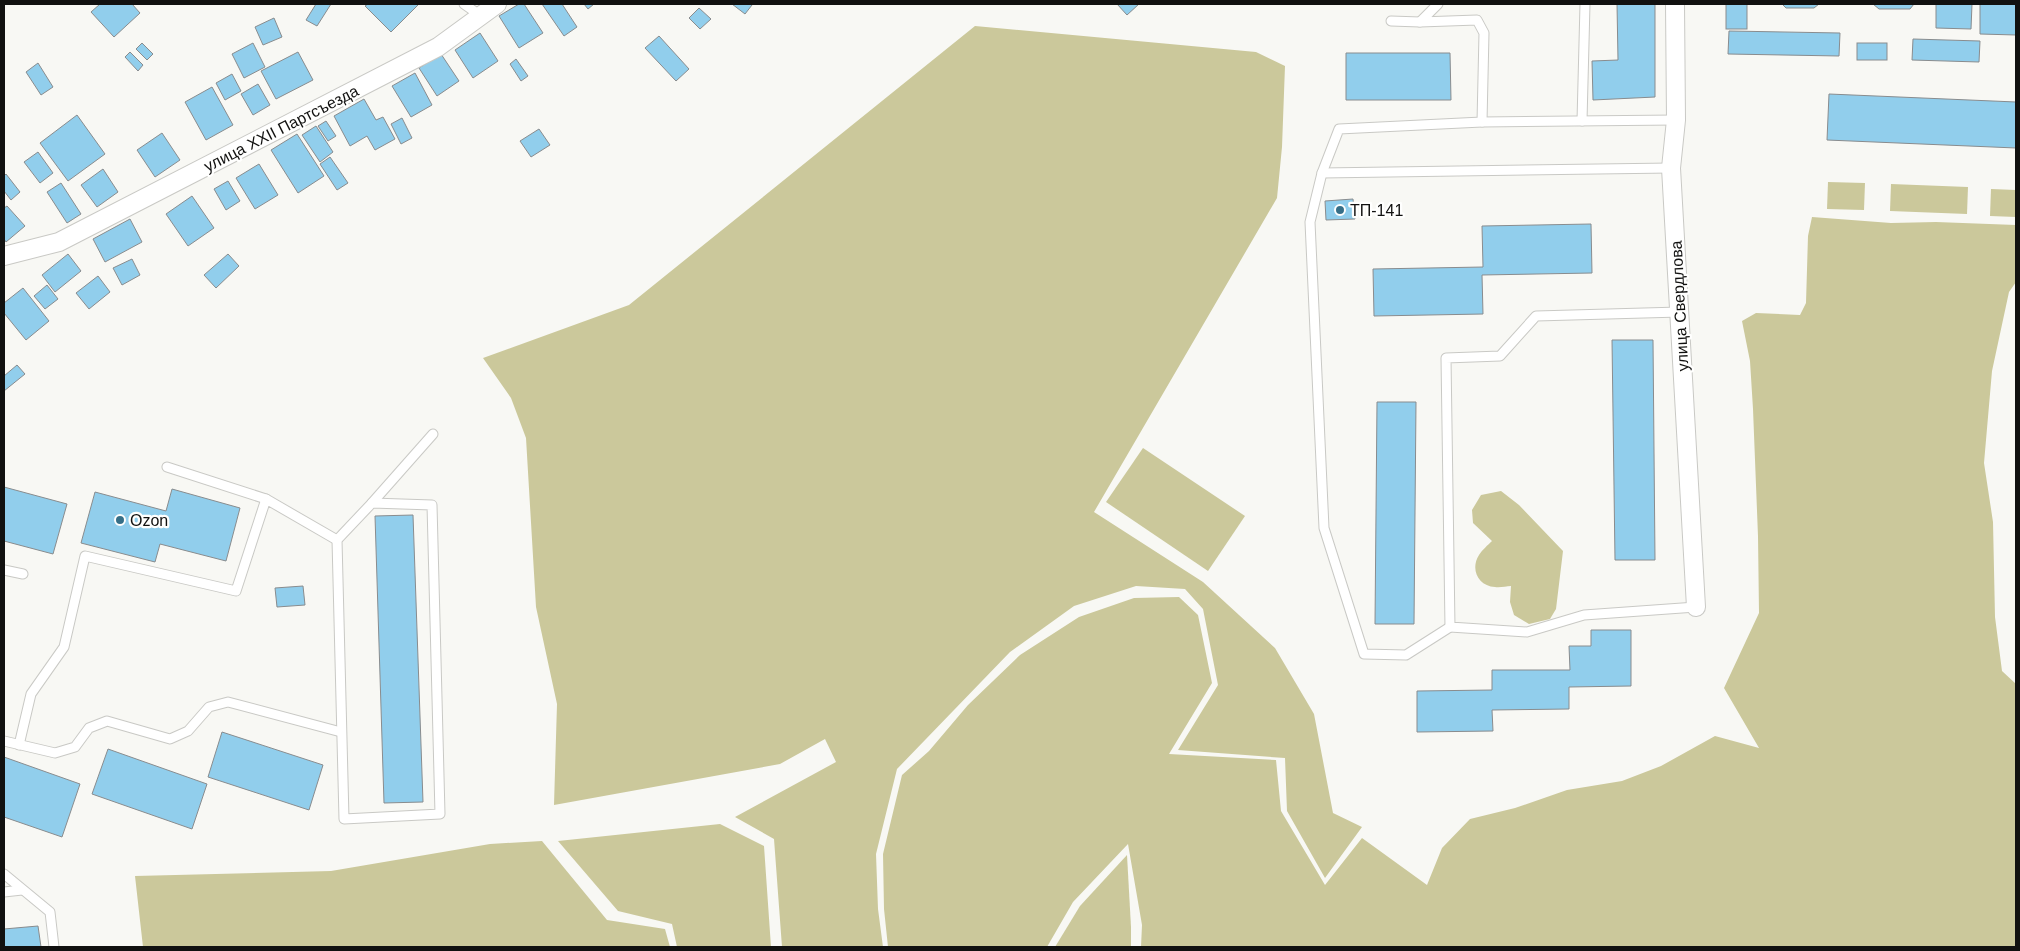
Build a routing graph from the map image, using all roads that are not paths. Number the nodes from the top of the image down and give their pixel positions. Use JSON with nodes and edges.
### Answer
{"nodes":[{"id":1,"x":464,"y":4,"type":"edge"},
{"id":2,"x":497,"y":4,"type":"edge"},
{"id":3,"x":1438,"y":4,"type":"edge"},
{"id":4,"x":1585,"y":4,"type":"edge"},
{"id":5,"x":1675,"y":4,"type":"edge"},
{"id":6,"x":480,"y":16,"type":"junction"},
{"id":7,"x":1391,"y":21,"type":"dead end"},
{"id":8,"x":1420,"y":22,"type":"junction"},
{"id":9,"x":1676,"y":120,"type":"junction"},
{"id":10,"x":1482,"y":122,"type":"junction"},
{"id":11,"x":1582,"y":122,"type":"junction"},
{"id":12,"x":1672,"y":168,"type":"junction"},
{"id":13,"x":1322,"y":173,"type":"junction"},
{"id":14,"x":4,"y":256,"type":"edge"},
{"id":15,"x":1680,"y":312,"type":"junction"},
{"id":16,"x":433,"y":434,"type":"dead end"},
{"id":17,"x":167,"y":467,"type":"dead end"},
{"id":18,"x":266,"y":499,"type":"junction"},
{"id":19,"x":372,"y":503,"type":"junction"},
{"id":20,"x":337,"y":540,"type":"junction"},
{"id":21,"x":4,"y":570,"type":"edge"},
{"id":22,"x":23,"y":574,"type":"dead end"},
{"id":23,"x":1696,"y":608,"type":"joint"},
{"id":24,"x":1450,"y":627,"type":"junction"},
{"id":25,"x":342,"y":732,"type":"junction"},
{"id":26,"x":4,"y":741,"type":"edge"},
{"id":27,"x":19,"y":744,"type":"junction"},
{"id":28,"x":4,"y":874,"type":"edge"},
{"id":29,"x":22,"y":890,"type":"junction"},
{"id":30,"x":4,"y":892,"type":"edge"},
{"id":31,"x":54,"y":947,"type":"edge"}],
"edges":[{"from":1,"to":6,"type":"lane"},
{"from":2,"to":6,"type":"street","name":"улица XXII Партсъезда"},
{"from":3,"to":8,"type":"lane"},
{"from":4,"to":11,"type":"lane"},
{"from":5,"to":9,"type":"street","name":"улица Свердлова"},
{"from":6,"to":14,"type":"street","name":"улица XXII Партсъезда"},
{"from":7,"to":8,"type":"lane"},
{"from":8,"to":10,"type":"lane"},
{"from":9,"to":11,"type":"lane"},
{"from":9,"to":12,"type":"street","name":"улица Свердлова"},
{"from":10,"to":11,"type":"lane"},
{"from":10,"to":13,"type":"lane"},
{"from":12,"to":13,"type":"lane"},
{"from":12,"to":15,"type":"street","name":"улица Свердлова"},
{"from":13,"to":24,"type":"lane"},
{"from":15,"to":23,"type":"street","name":"улица Свердлова"},
{"from":15,"to":24,"type":"lane"},
{"from":16,"to":19,"type":"lane"},
{"from":17,"to":18,"type":"lane"},
{"from":18,"to":20,"type":"lane"},
{"from":18,"to":27,"type":"lane"},
{"from":19,"to":20,"type":"lane"},
{"from":19,"to":25,"type":"lane"},
{"from":20,"to":25,"type":"lane"},
{"from":21,"to":22,"type":"lane"},
{"from":23,"to":24,"type":"lane"},
{"from":25,"to":27,"type":"lane"},
{"from":26,"to":27,"type":"lane"},
{"from":28,"to":29,"type":"lane"},
{"from":29,"to":30,"type":"lane"},
{"from":29,"to":31,"type":"lane"}]}
